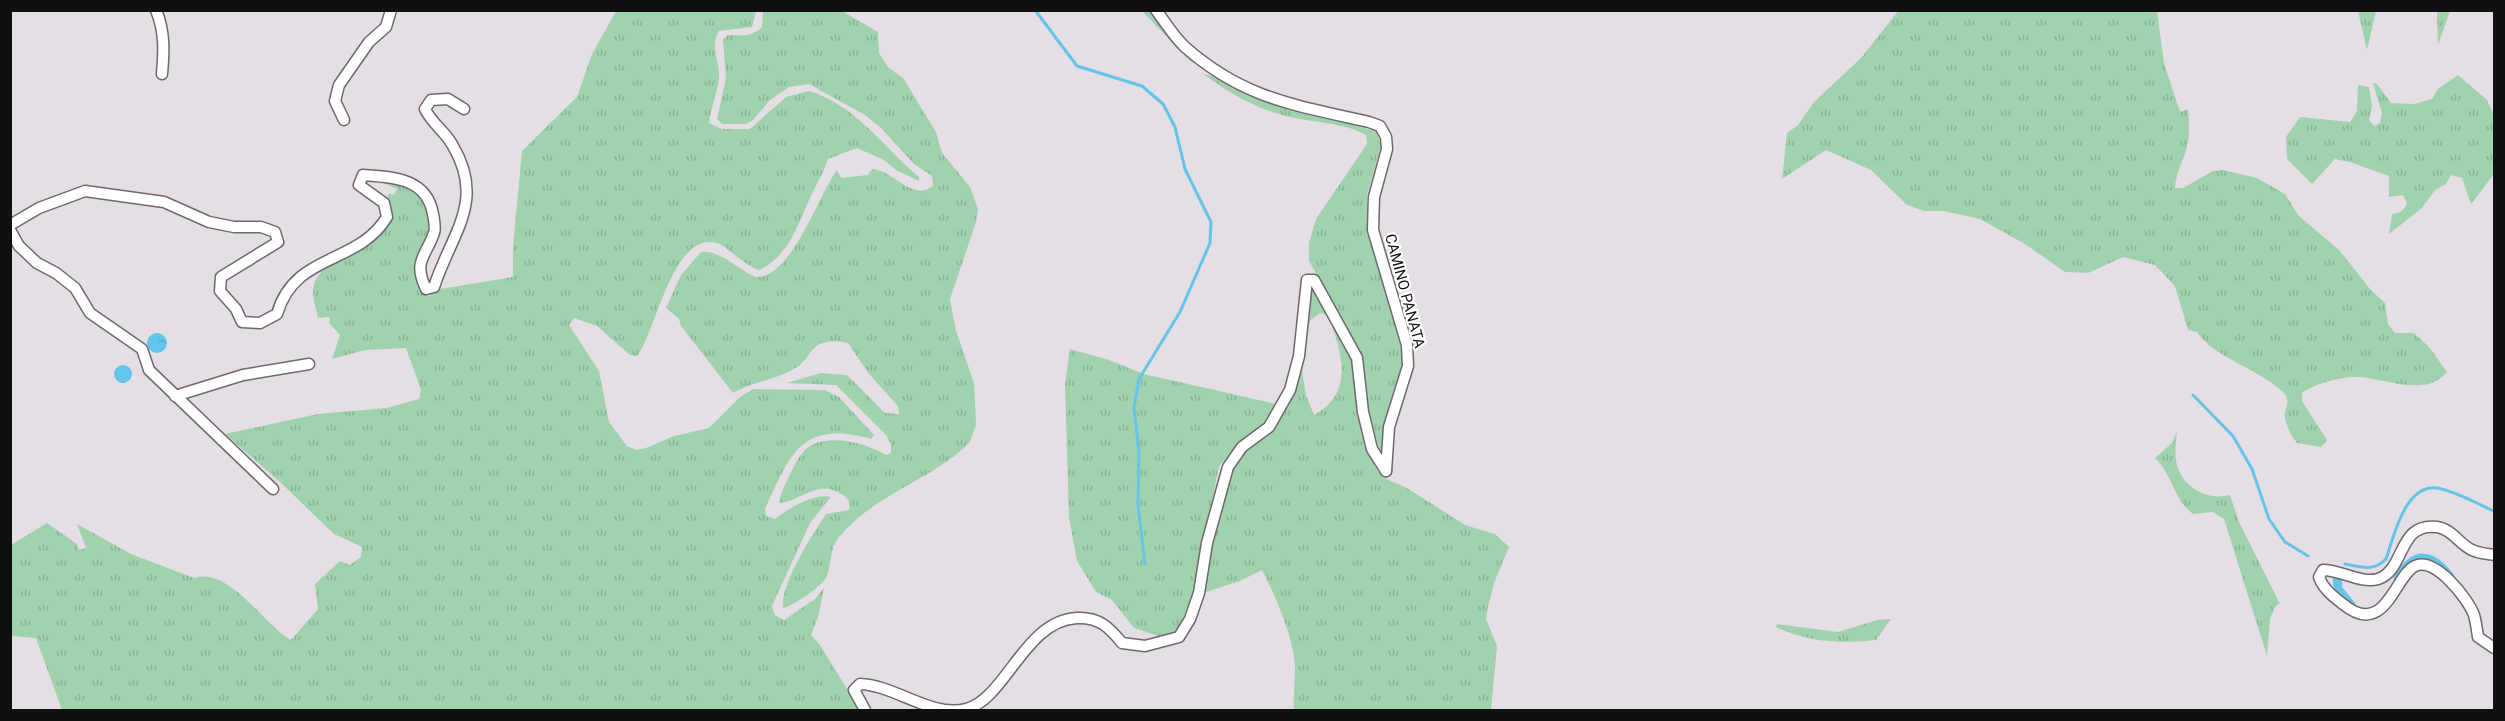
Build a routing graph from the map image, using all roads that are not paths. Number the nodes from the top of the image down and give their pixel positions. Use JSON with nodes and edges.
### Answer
{"nodes":[{"id":1,"x":156,"y":10,"type":"edge"},
{"id":2,"x":391,"y":10,"type":"edge"},
{"id":3,"x":1156,"y":10,"type":"edge"},
{"id":4,"x":162,"y":74,"type":"dead end"},
{"id":5,"x":464,"y":109,"type":"dead end"},
{"id":6,"x":344,"y":120,"type":"dead end"},
{"id":7,"x":10,"y":225,"type":"edge"},
{"id":8,"x":10,"y":230,"type":"edge"},
{"id":9,"x":309,"y":364,"type":"dead end"},
{"id":10,"x":174,"y":396,"type":"junction"},
{"id":11,"x":273,"y":489,"type":"dead end"},
{"id":12,"x":2494,"y":555,"type":"edge"},
{"id":13,"x":2494,"y":648,"type":"edge"},
{"id":14,"x":865,"y":711,"type":"edge"}],
"edges":[{"from":1,"to":4,"type":"street"},
{"from":2,"to":6,"type":"street"},
{"from":3,"to":14,"type":"street","name":"CAMINO PANATA"},
{"from":5,"to":7,"type":"street"},
{"from":8,"to":10,"type":"street"},
{"from":9,"to":10,"type":"street"},
{"from":10,"to":11,"type":"street"},
{"from":12,"to":13,"type":"street"}]}
